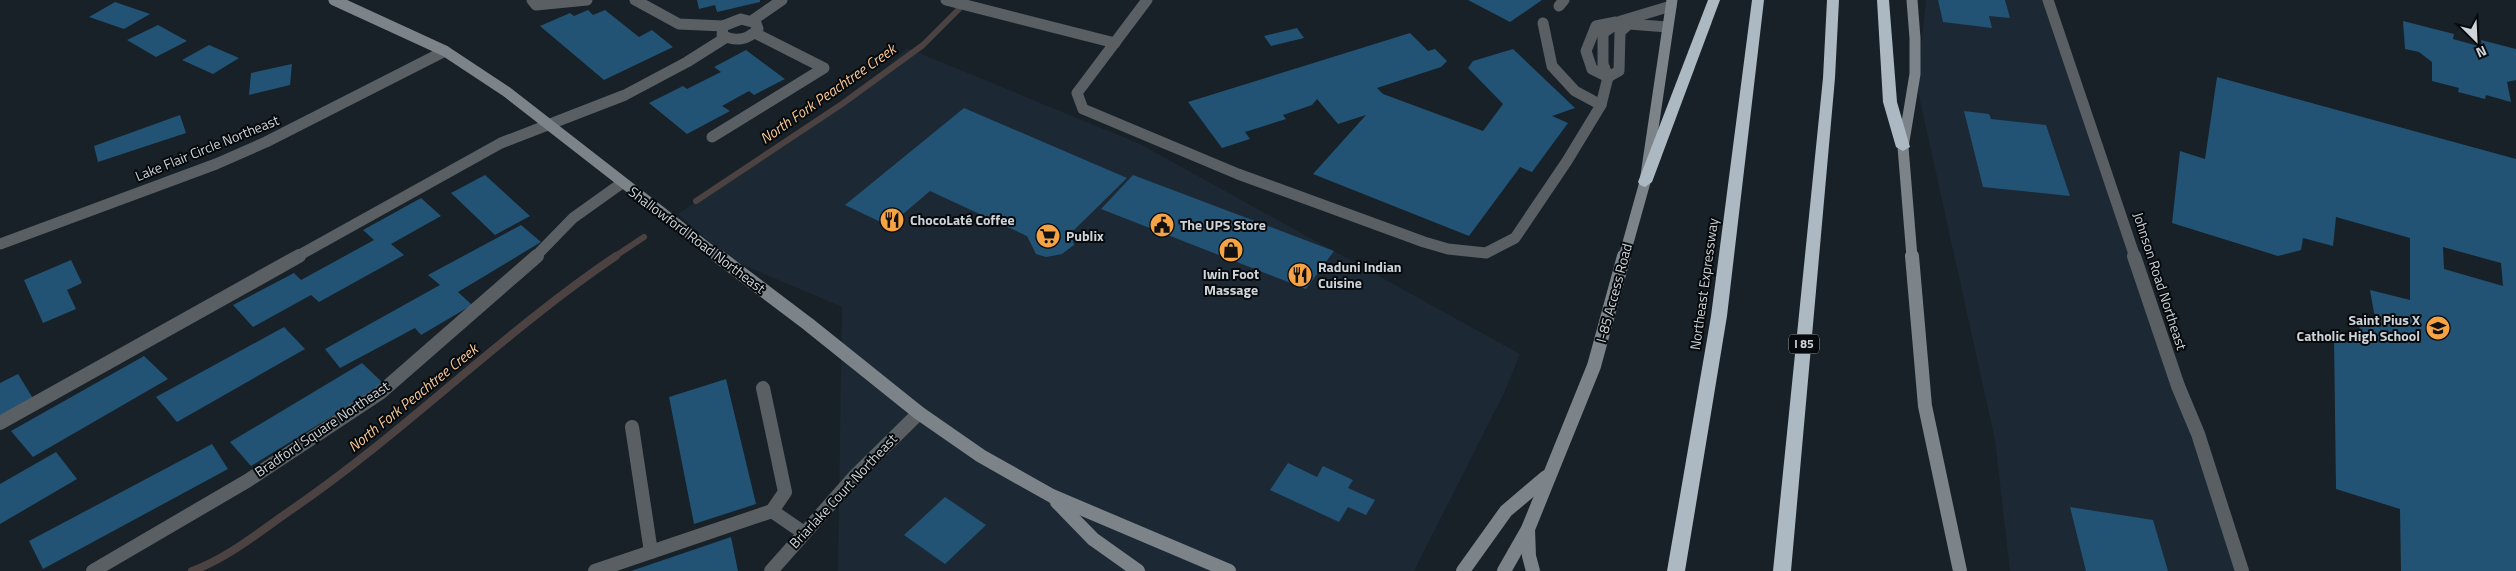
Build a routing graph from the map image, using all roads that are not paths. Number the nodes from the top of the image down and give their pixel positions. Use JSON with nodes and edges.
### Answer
{"nodes":[{"id":1,"x":334,"y":0,"type":"edge"},
{"id":2,"x":532,"y":0,"type":"edge"},
{"id":3,"x":587,"y":0,"type":"edge"},
{"id":4,"x":635,"y":0,"type":"edge"},
{"id":5,"x":782,"y":0,"type":"edge"},
{"id":6,"x":946,"y":0,"type":"edge"},
{"id":7,"x":1147,"y":0,"type":"edge"},
{"id":8,"x":1714,"y":0,"type":"edge"},
{"id":9,"x":1758,"y":0,"type":"edge"},
{"id":10,"x":1833,"y":0,"type":"edge"},
{"id":11,"x":1883,"y":0,"type":"edge"},
{"id":12,"x":1912,"y":0,"type":"edge"},
{"id":13,"x":2048,"y":0,"type":"edge"},
{"id":14,"x":1672,"y":3,"type":"edge"},
{"id":15,"x":753,"y":20,"type":"junction"},
{"id":16,"x":1621,"y":21,"type":"junction"},
{"id":17,"x":1543,"y":24,"type":"dead end"},
{"id":18,"x":723,"y":26,"type":"junction"},
{"id":19,"x":1667,"y":27,"type":"junction"},
{"id":20,"x":755,"y":33,"type":"junction"},
{"id":21,"x":725,"y":38,"type":"junction"},
{"id":22,"x":1115,"y":43,"type":"junction"},
{"id":23,"x":708,"y":49,"type":"junction"},
{"id":24,"x":444,"y":51,"type":"junction"},
{"id":25,"x":1586,"y":51,"type":"junction"},
{"id":26,"x":1603,"y":51,"type":"junction"},
{"id":27,"x":1618,"y":53,"type":"junction"},
{"id":28,"x":1608,"y":77,"type":"junction"},
{"id":29,"x":625,"y":95,"type":"junction"},
{"id":30,"x":1601,"y":105,"type":"junction"},
{"id":31,"x":548,"y":125,"type":"junction"},
{"id":32,"x":712,"y":137,"type":"dead end"},
{"id":33,"x":1903,"y":147,"type":"junction"},
{"id":34,"x":1645,"y":182,"type":"junction"},
{"id":35,"x":622,"y":183,"type":"junction"},
{"id":36,"x":0,"y":244,"type":"edge"},
{"id":37,"x":763,"y":388,"type":"dead end"},
{"id":38,"x":919,"y":413,"type":"junction"},
{"id":39,"x":0,"y":423,"type":"edge"},
{"id":40,"x":632,"y":427,"type":"dead end"},
{"id":41,"x":1548,"y":475,"type":"junction"},
{"id":42,"x":1052,"y":496,"type":"junction"},
{"id":43,"x":772,"y":511,"type":"junction"},
{"id":44,"x":1528,"y":529,"type":"junction"},
{"id":45,"x":804,"y":533,"type":"junction"},
{"id":46,"x":651,"y":552,"type":"junction"},
{"id":47,"x":93,"y":571,"type":"edge"},
{"id":48,"x":595,"y":571,"type":"edge"},
{"id":49,"x":771,"y":571,"type":"edge"},
{"id":50,"x":1138,"y":571,"type":"edge"},
{"id":51,"x":1229,"y":571,"type":"edge"},
{"id":52,"x":1463,"y":571,"type":"edge"},
{"id":53,"x":1504,"y":571,"type":"edge"},
{"id":54,"x":1533,"y":571,"type":"edge"},
{"id":55,"x":1676,"y":571,"type":"edge"},
{"id":56,"x":1782,"y":571,"type":"edge"},
{"id":57,"x":1960,"y":571,"type":"edge"},
{"id":58,"x":2242,"y":571,"type":"edge"}],
"edges":[{"from":1,"to":24,"type":"main road","name":"Shallowford Road Northeast"},
{"from":2,"to":3,"type":"street"},
{"from":4,"to":18,"type":"street"},
{"from":5,"to":15,"type":"street"},
{"from":6,"to":22,"type":"street"},
{"from":7,"to":22,"type":"street"},
{"from":8,"to":34,"type":"highway"},
{"from":9,"to":55,"type":"highway","name":"Northeast Expressway"},
{"from":10,"to":56,"type":"highway","number":"I 85"},
{"from":11,"to":33,"type":"highway"},
{"from":12,"to":33,"type":"main road"},
{"from":13,"to":58,"type":"street","name":"Johnson Road Northeast"},
{"from":14,"to":16,"type":"street"},
{"from":14,"to":19,"type":"main road","name":"I-85 Access Road"},
{"from":15,"to":18,"type":"street"},
{"from":15,"to":20,"type":"street"},
{"from":16,"to":25,"type":"street"},
{"from":16,"to":26,"type":"street"},
{"from":17,"to":30,"type":"street"},
{"from":18,"to":21,"type":"street"},
{"from":19,"to":27,"type":"street"},
{"from":19,"to":34,"type":"main road","name":"I-85 Access Road"},
{"from":20,"to":21,"type":"street"},
{"from":20,"to":32,"type":"street"},
{"from":21,"to":23,"type":"street"},
{"from":22,"to":30,"type":"street"},
{"from":23,"to":29,"type":"street"},
{"from":23,"to":29,"type":"street"},
{"from":24,"to":31,"type":"main road","name":"Shallowford Road Northeast"},
{"from":24,"to":36,"type":"street","name":"Lake Flair Circle Northeast"},
{"from":25,"to":26,"type":"street"},
{"from":25,"to":28,"type":"street"},
{"from":26,"to":27,"type":"street"},
{"from":26,"to":28,"type":"street"},
{"from":27,"to":28,"type":"street"},
{"from":28,"to":30,"type":"street"},
{"from":29,"to":31,"type":"street"},
{"from":31,"to":35,"type":"main road","name":"Shallowford Road Northeast"},
{"from":31,"to":39,"type":"street"},
{"from":33,"to":57,"type":"main road"},
{"from":34,"to":41,"type":"main road","name":"I-85 Access Road"},
{"from":35,"to":38,"type":"main road","name":"Shallowford Road Northeast"},
{"from":35,"to":47,"type":"street","name":"Bradford Square Northeast"},
{"from":37,"to":43,"type":"street"},
{"from":38,"to":42,"type":"main road","name":"Shallowford Road Northeast"},
{"from":38,"to":45,"type":"street","name":"Briarlake Court Northeast"},
{"from":40,"to":46,"type":"street"},
{"from":41,"to":44,"type":"main road","name":"I-85 Access Road"},
{"from":41,"to":52,"type":"main road"},
{"from":42,"to":50,"type":"main road","name":"Shallowford Road Northeast"},
{"from":42,"to":51,"type":"main road","name":"Shallowford Road Northeast"},
{"from":43,"to":45,"type":"street"},
{"from":43,"to":46,"type":"street"},
{"from":44,"to":53,"type":"main road","name":"I-85 Access Road"},
{"from":44,"to":54,"type":"main road"},
{"from":45,"to":49,"type":"street","name":"Briarlake Court Northeast"},
{"from":46,"to":48,"type":"street"}]}
